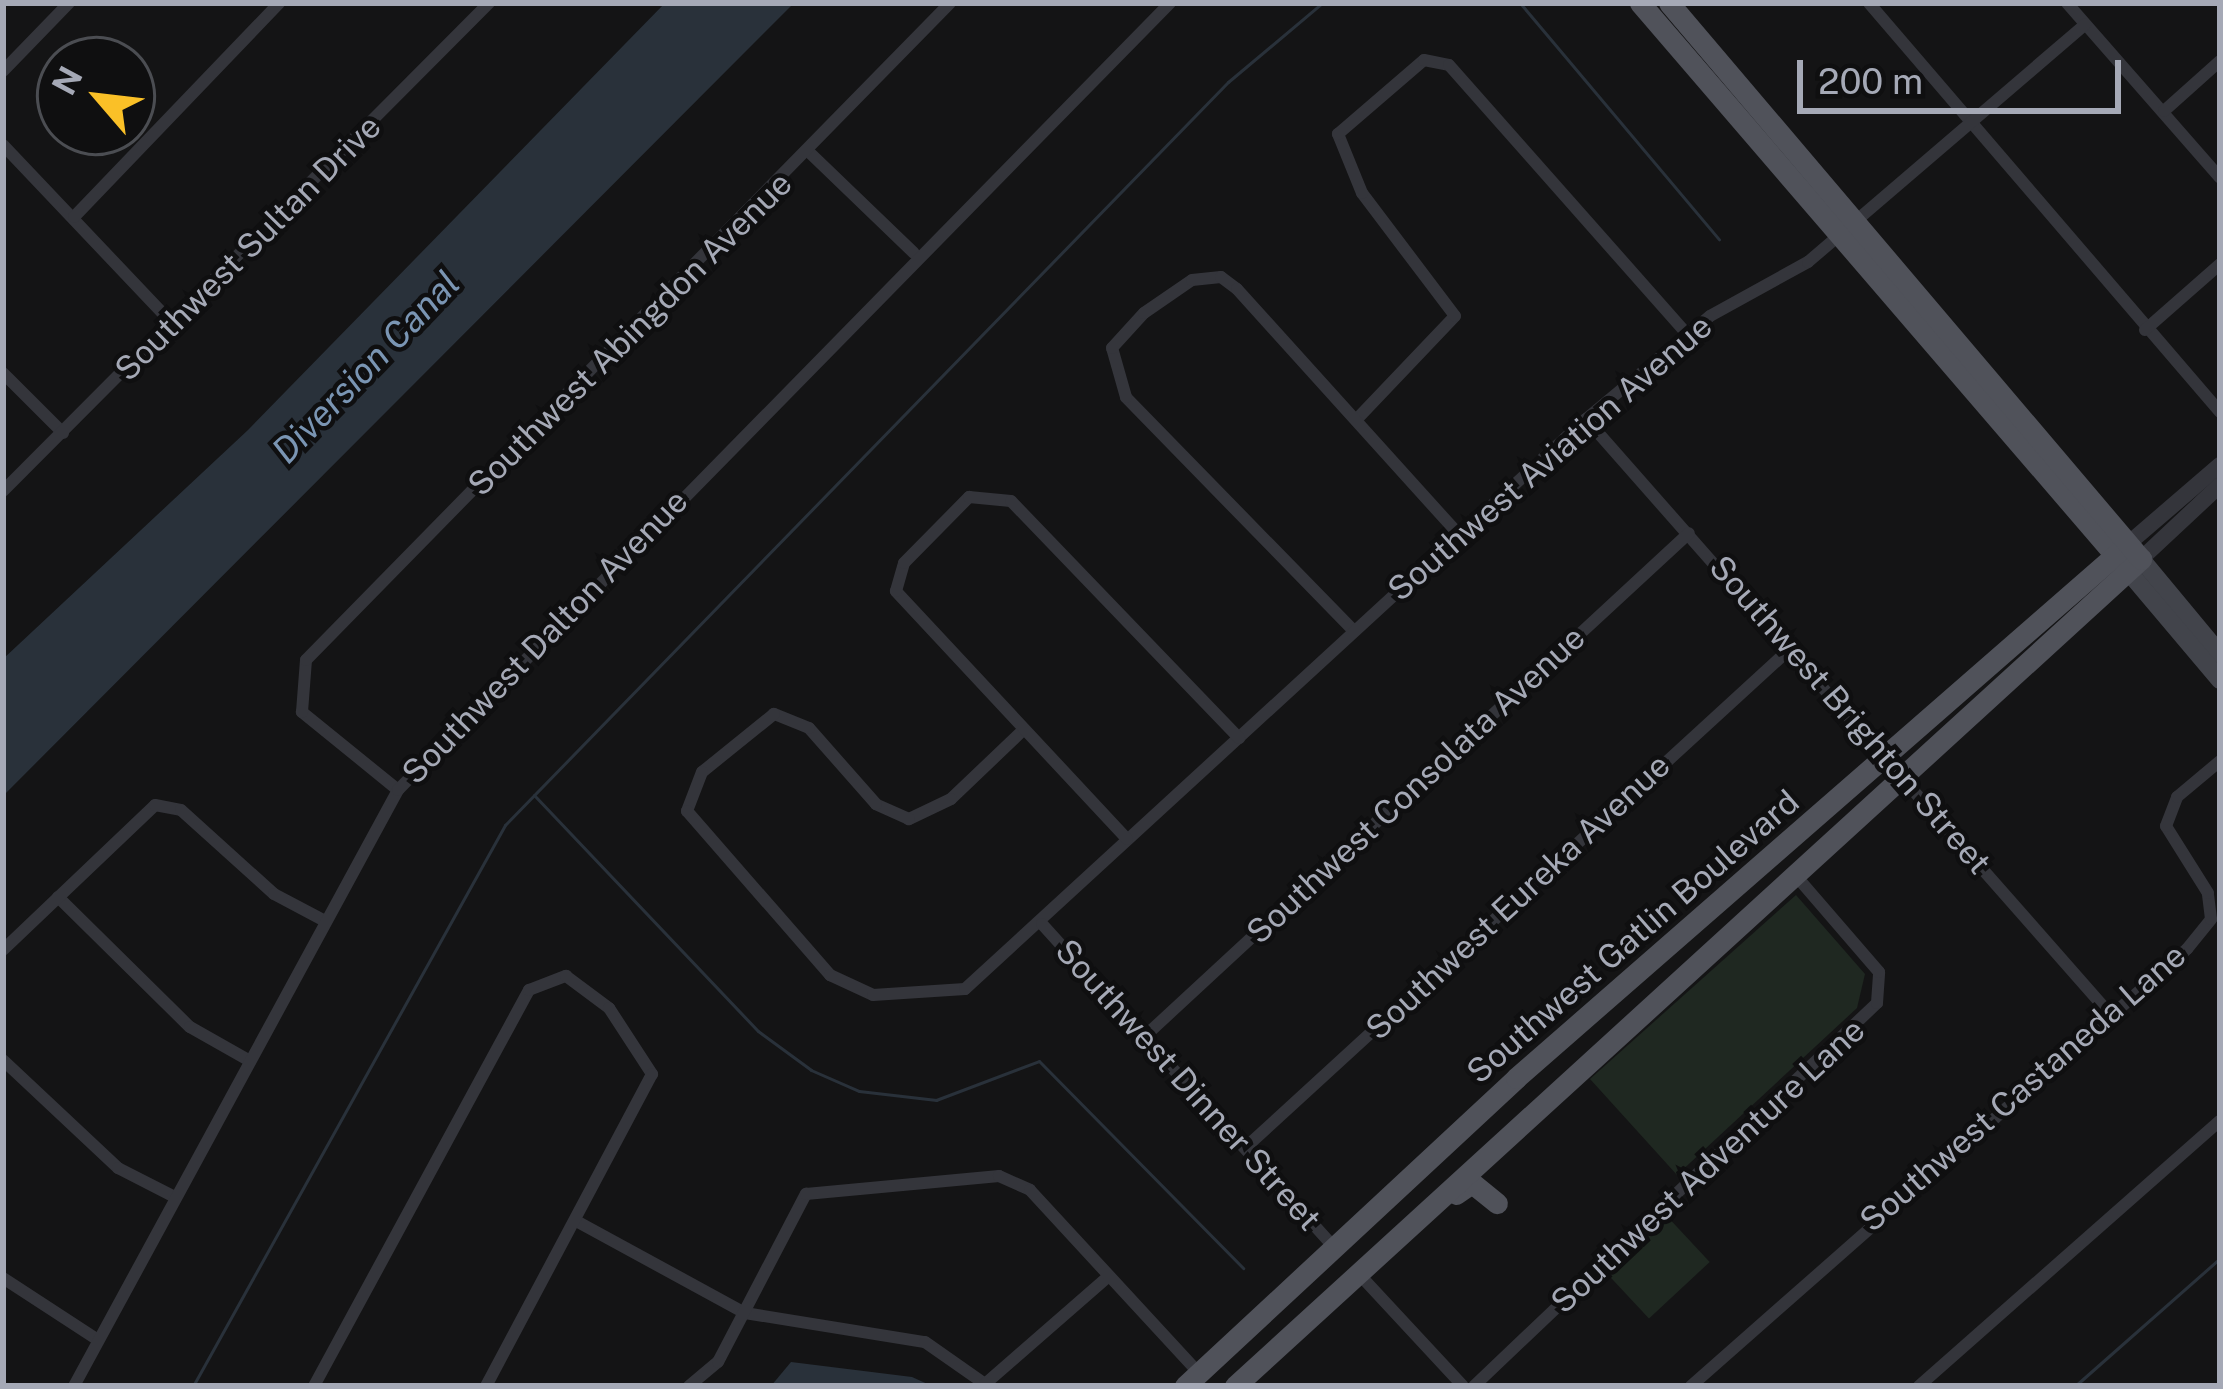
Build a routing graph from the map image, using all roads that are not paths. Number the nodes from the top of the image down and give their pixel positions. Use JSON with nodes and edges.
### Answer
{"nodes":[{"id":1,"x":68,"y":3,"type":"edge"},
{"id":2,"x":279,"y":3,"type":"edge"},
{"id":3,"x":489,"y":3,"type":"edge"},
{"id":4,"x":950,"y":3,"type":"edge"},
{"id":5,"x":1170,"y":3,"type":"edge"},
{"id":6,"x":1640,"y":3,"type":"edge"},
{"id":7,"x":1669,"y":3,"type":"edge"},
{"id":8,"x":1869,"y":3,"type":"edge"},
{"id":9,"x":2067,"y":3,"type":"edge"},
{"id":10,"x":2085,"y":25,"type":"junction"},
{"id":11,"x":2220,"y":61,"type":"edge"},
{"id":12,"x":3,"y":71,"type":"edge"},
{"id":13,"x":2164,"y":111,"type":"junction"},
{"id":14,"x":1968,"y":122,"type":"junction"},
{"id":15,"x":3,"y":145,"type":"edge"},
{"id":16,"x":810,"y":153,"type":"junction"},
{"id":17,"x":2220,"y":178,"type":"edge"},
{"id":18,"x":74,"y":218,"type":"junction"},
{"id":19,"x":1847,"y":230,"type":"junction"},
{"id":20,"x":914,"y":253,"type":"junction"},
{"id":21,"x":2220,"y":264,"type":"edge"},
{"id":22,"x":175,"y":326,"type":"junction"},
{"id":23,"x":2145,"y":330,"type":"junction"},
{"id":24,"x":1687,"y":334,"type":"junction"},
{"id":25,"x":3,"y":373,"type":"edge"},
{"id":26,"x":2203,"y":397,"type":"junction"},
{"id":27,"x":2220,"y":412,"type":"edge"},
{"id":28,"x":1357,"y":419,"type":"junction"},
{"id":29,"x":1586,"y":419,"type":"junction"},
{"id":30,"x":2220,"y":422,"type":"edge"},
{"id":31,"x":63,"y":433,"type":"junction"},
{"id":32,"x":2220,"y":465,"type":"edge"},
{"id":33,"x":2220,"y":485,"type":"edge"},
{"id":34,"x":3,"y":491,"type":"edge"},
{"id":35,"x":1689,"y":532,"type":"junction"},
{"id":36,"x":1458,"y":534,"type":"junction"},
{"id":37,"x":2128,"y":558,"type":"junction"},
{"id":38,"x":1353,"y":630,"type":"junction"},
{"id":39,"x":1792,"y":646,"type":"junction"},
{"id":40,"x":2220,"y":654,"type":"edge"},
{"id":41,"x":2220,"y":680,"type":"edge"},
{"id":42,"x":1019,"y":734,"type":"junction"},
{"id":43,"x":1239,"y":738,"type":"junction"},
{"id":44,"x":1893,"y":757,"type":"junction"},
{"id":45,"x":2220,"y":761,"type":"edge"},
{"id":46,"x":1909,"y":777,"type":"junction"},
{"id":47,"x":398,"y":790,"type":"junction"},
{"id":48,"x":1127,"y":839,"type":"junction"},
{"id":49,"x":1796,"y":876,"type":"junction"},
{"id":50,"x":58,"y":897,"type":"junction"},
{"id":51,"x":325,"y":921,"type":"junction"},
{"id":52,"x":1042,"y":924,"type":"junction"},
{"id":53,"x":3,"y":950,"type":"edge"},
{"id":54,"x":2110,"y":1014,"type":"junction"},
{"id":55,"x":1144,"y":1037,"type":"junction"},
{"id":56,"x":3,"y":1060,"type":"edge"},
{"id":57,"x":250,"y":1060,"type":"junction"},
{"id":58,"x":2220,"y":1121,"type":"edge"},
{"id":59,"x":1245,"y":1148,"type":"junction"},
{"id":60,"x":1481,"y":1162,"type":"junction"},
{"id":61,"x":1425,"y":1163,"type":"junction"},
{"id":62,"x":175,"y":1197,"type":"junction"},
{"id":63,"x":578,"y":1222,"type":"junction"},
{"id":64,"x":1334,"y":1247,"type":"junction"},
{"id":65,"x":1384,"y":1250,"type":"junction"},
{"id":66,"x":1358,"y":1273,"type":"junction"},
{"id":67,"x":1109,"y":1276,"type":"junction"},
{"id":68,"x":3,"y":1278,"type":"edge"},
{"id":69,"x":745,"y":1313,"type":"junction"},
{"id":70,"x":98,"y":1340,"type":"junction"},
{"id":71,"x":1257,"y":1365,"type":"junction"},
{"id":72,"x":1192,"y":1379,"type":"edge"},
{"id":73,"x":986,"y":1384,"type":"edge"},
{"id":74,"x":74,"y":1386,"type":"edge"},
{"id":75,"x":314,"y":1386,"type":"edge"},
{"id":76,"x":486,"y":1386,"type":"edge"},
{"id":77,"x":689,"y":1386,"type":"edge"},
{"id":78,"x":1235,"y":1386,"type":"edge"},
{"id":79,"x":1463,"y":1386,"type":"edge"},
{"id":80,"x":1474,"y":1386,"type":"edge"},
{"id":81,"x":1691,"y":1386,"type":"edge"},
{"id":82,"x":1919,"y":1386,"type":"edge"}],
"edges":[{"from":1,"to":12,"type":"street"},
{"from":2,"to":18,"type":"street"},
{"from":3,"to":22,"type":"street","name":"Southwest Sultan Drive"},
{"from":4,"to":16,"type":"street","name":"Southwest Abingdon Avenue"},
{"from":5,"to":20,"type":"street","name":"Southwest Dalton Avenue"},
{"from":6,"to":19,"type":"main road"},
{"from":7,"to":19,"type":"main road"},
{"from":8,"to":14,"type":"street"},
{"from":9,"to":10,"type":"street"},
{"from":10,"to":13,"type":"street"},
{"from":10,"to":14,"type":"street","name":"Southwest Aviation Avenue"},
{"from":11,"to":13,"type":"street"},
{"from":13,"to":17,"type":"street"},
{"from":14,"to":19,"type":"street","name":"Southwest Aviation Avenue"},
{"from":14,"to":23,"type":"street"},
{"from":15,"to":18,"type":"street"},
{"from":16,"to":20,"type":"street"},
{"from":16,"to":47,"type":"street","name":"Southwest Abingdon Avenue"},
{"from":18,"to":22,"type":"street"},
{"from":19,"to":24,"type":"street","name":"Southwest Aviation Avenue"},
{"from":19,"to":37,"type":"main road"},
{"from":20,"to":47,"type":"street","name":"Southwest Dalton Avenue"},
{"from":21,"to":23,"type":"street"},
{"from":22,"to":31,"type":"street","name":"Southwest Sultan Drive"},
{"from":23,"to":26,"type":"street"},
{"from":24,"to":28,"type":"street"},
{"from":24,"to":29,"type":"street","name":"Southwest Aviation Avenue"},
{"from":25,"to":31,"type":"street"},
{"from":26,"to":27,"type":"street"},
{"from":26,"to":30,"type":"street"},
{"from":28,"to":36,"type":"street"},
{"from":28,"to":38,"type":"street"},
{"from":29,"to":35,"type":"street","name":"Southwest Brighton Street"},
{"from":29,"to":36,"type":"street","name":"Southwest Aviation Avenue"},
{"from":31,"to":34,"type":"street","name":"Southwest Sultan Drive"},
{"from":32,"to":37,"type":"street"},
{"from":33,"to":37,"type":"street"},
{"from":35,"to":39,"type":"street","name":"Southwest Brighton Street"},
{"from":35,"to":55,"type":"street","name":"Southwest Consolata Avenue"},
{"from":36,"to":38,"type":"street","name":"Southwest Aviation Avenue"},
{"from":37,"to":40,"type":"main road"},
{"from":37,"to":41,"type":"main road"},
{"from":37,"to":44,"type":"main road","name":"Southwest Gatlin Boulevard"},
{"from":37,"to":46,"type":"main road","name":"Southwest Gatlin Boulevard"},
{"from":38,"to":43,"type":"street","name":"Southwest Aviation Avenue"},
{"from":39,"to":44,"type":"street","name":"Southwest Brighton Street"},
{"from":39,"to":59,"type":"street","name":"Southwest Eureka Avenue"},
{"from":42,"to":43,"type":"street"},
{"from":42,"to":48,"type":"street"},
{"from":42,"to":52,"type":"street","name":"Southwest Aviation Avenue"},
{"from":43,"to":48,"type":"street","name":"Southwest Aviation Avenue"},
{"from":44,"to":46,"type":"street","name":"Southwest Brighton Street"},
{"from":44,"to":61,"type":"main road","name":"Southwest Gatlin Boulevard"},
{"from":45,"to":54,"type":"street","name":"Southwest Castaneda Lane"},
{"from":46,"to":49,"type":"main road","name":"Southwest Gatlin Boulevard"},
{"from":46,"to":54,"type":"street","name":"Southwest Brighton Street"},
{"from":47,"to":51,"type":"street","name":"Southwest Dalton Avenue"},
{"from":48,"to":52,"type":"street","name":"Southwest Aviation Avenue"},
{"from":49,"to":60,"type":"main road","name":"Southwest Gatlin Boulevard"},
{"from":49,"to":80,"type":"street","name":"Southwest Adventure Lane"},
{"from":50,"to":51,"type":"street"},
{"from":50,"to":53,"type":"street"},
{"from":50,"to":57,"type":"street"},
{"from":51,"to":57,"type":"street","name":"Southwest Dalton Avenue"},
{"from":52,"to":55,"type":"street","name":"Southwest Dinner Street"},
{"from":54,"to":81,"type":"street","name":"Southwest Castaneda Lane"},
{"from":55,"to":59,"type":"street","name":"Southwest Dinner Street"},
{"from":56,"to":62,"type":"street"},
{"from":57,"to":62,"type":"street","name":"Southwest Dalton Avenue"},
{"from":58,"to":82,"type":"street"},
{"from":59,"to":64,"type":"street","name":"Southwest Dinner Street"},
{"from":60,"to":65,"type":"main road","name":"Southwest Gatlin Boulevard"},
{"from":60,"to":65,"type":"main road"},
{"from":61,"to":64,"type":"main road","name":"Southwest Gatlin Boulevard"},
{"from":61,"to":66,"type":"main road"},
{"from":62,"to":70,"type":"street","name":"Southwest Dalton Avenue"},
{"from":63,"to":69,"type":"street"},
{"from":63,"to":75,"type":"street"},
{"from":63,"to":76,"type":"street"},
{"from":64,"to":71,"type":"main road"},
{"from":64,"to":72,"type":"main road","name":"Southwest Gatlin Boulevard"},
{"from":65,"to":66,"type":"main road","name":"Southwest Gatlin Boulevard"},
{"from":66,"to":71,"type":"main road","name":"Southwest Gatlin Boulevard"},
{"from":66,"to":79,"type":"street"},
{"from":67,"to":69,"type":"street"},
{"from":67,"to":72,"type":"street"},
{"from":67,"to":73,"type":"street"},
{"from":68,"to":70,"type":"street"},
{"from":69,"to":73,"type":"street"},
{"from":69,"to":77,"type":"street"},
{"from":70,"to":74,"type":"street","name":"Southwest Dalton Avenue"},
{"from":71,"to":78,"type":"main road","name":"Southwest Gatlin Boulevard"}]}
